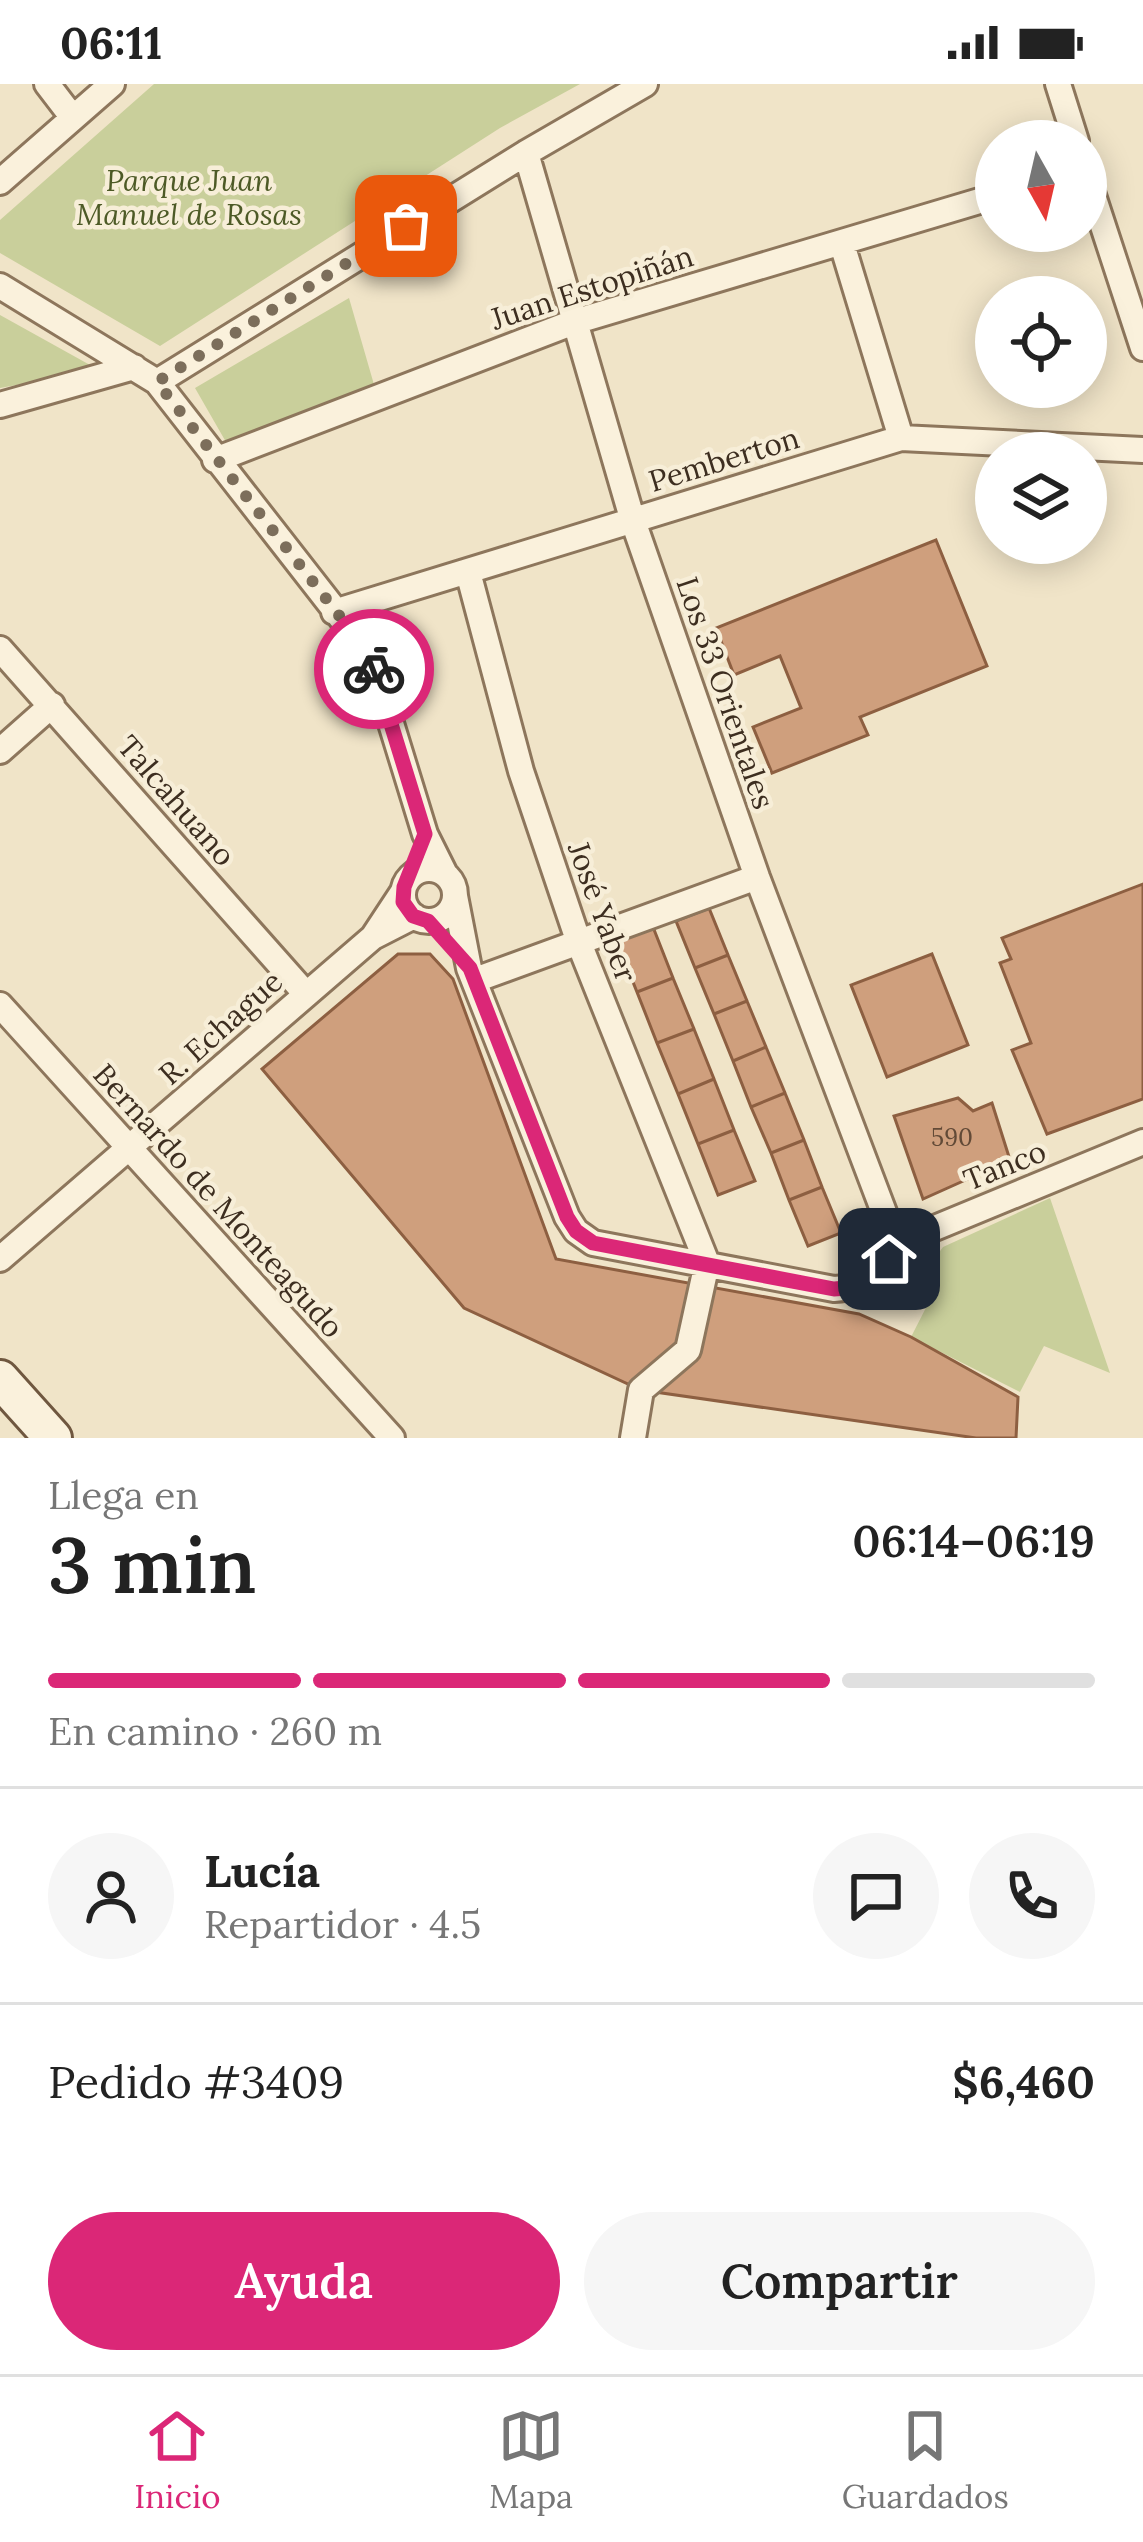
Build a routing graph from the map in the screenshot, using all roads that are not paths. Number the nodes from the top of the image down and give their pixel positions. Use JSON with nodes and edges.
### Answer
{"nodes":[{"id":1,"x":47,"y":84,"type":"edge"},
{"id":2,"x":112,"y":84,"type":"edge"},
{"id":3,"x":645,"y":84,"type":"edge"},
{"id":4,"x":1058,"y":84,"type":"edge"},
{"id":5,"x":73,"y":118,"type":"junction"},
{"id":6,"x":1069,"y":120,"type":"edge"},
{"id":7,"x":526,"y":153,"type":"junction"},
{"id":8,"x":0,"y":182,"type":"edge"},
{"id":9,"x":975,"y":203,"type":"edge"},
{"id":10,"x":1107,"y":237,"type":"edge"},
{"id":11,"x":842,"y":244,"type":"junction"},
{"id":12,"x":0,"y":286,"type":"edge"},
{"id":13,"x":574,"y":322,"type":"junction"},
{"id":14,"x":1143,"y":348,"type":"edge"},
{"id":15,"x":134,"y":367,"type":"junction"},
{"id":16,"x":157,"y":382,"type":"junction"},
{"id":17,"x":0,"y":405,"type":"edge"},
{"id":18,"x":902,"y":439,"type":"junction"},
{"id":19,"x":1143,"y":450,"type":"edge"},
{"id":20,"x":215,"y":460,"type":"junction"},
{"id":21,"x":632,"y":518,"type":"junction"},
{"id":22,"x":468,"y":572,"type":"junction"},
{"id":23,"x":334,"y":612,"type":"junction"},
{"id":24,"x":0,"y":650,"type":"edge"},
{"id":25,"x":52,"y":705,"type":"junction"},
{"id":26,"x":0,"y":752,"type":"edge"},
{"id":27,"x":425,"y":834,"type":"junction"},
{"id":28,"x":757,"y":877,"type":"junction"},
{"id":29,"x":450,"y":885,"type":"junction"},
{"id":30,"x":412,"y":903,"type":"junction"},
{"id":31,"x":579,"y":943,"type":"junction"},
{"id":32,"x":472,"y":974,"type":"junction"},
{"id":33,"x":305,"y":993,"type":"junction"},
{"id":34,"x":0,"y":1005,"type":"edge"},
{"id":35,"x":1143,"y":1142,"type":"edge"},
{"id":36,"x":130,"y":1148,"type":"junction"},
{"id":37,"x":896,"y":1244,"type":"junction"},
{"id":38,"x":0,"y":1259,"type":"edge"},
{"id":39,"x":707,"y":1263,"type":"junction"},
{"id":40,"x":0,"y":1379,"type":"edge"},
{"id":41,"x":53,"y":1438,"type":"edge"},
{"id":42,"x":392,"y":1438,"type":"edge"},
{"id":43,"x":633,"y":1438,"type":"edge"}],
"edges":[{"from":1,"to":5,"type":"street"},
{"from":2,"to":5,"type":"street"},
{"from":3,"to":7,"type":"street"},
{"from":4,"to":6,"type":"street"},
{"from":5,"to":8,"type":"street"},
{"from":7,"to":13,"type":"street","name":"Los 33 Orientales"},
{"from":7,"to":16,"type":"street"},
{"from":9,"to":11,"type":"street","name":"Juan Estopiñán"},
{"from":10,"to":14,"type":"street"},
{"from":11,"to":13,"type":"street","name":"Juan Estopiñán"},
{"from":11,"to":18,"type":"street"},
{"from":12,"to":15,"type":"street"},
{"from":13,"to":20,"type":"street","name":"Juan Estopiñán"},
{"from":13,"to":21,"type":"street","name":"Los 33 Orientales"},
{"from":15,"to":16,"type":"street"},
{"from":15,"to":17,"type":"street"},
{"from":16,"to":20,"type":"street"},
{"from":18,"to":19,"type":"street","name":"Pemberton"},
{"from":18,"to":21,"type":"street","name":"Pemberton"},
{"from":20,"to":23,"type":"street"},
{"from":21,"to":22,"type":"street","name":"Pemberton"},
{"from":21,"to":28,"type":"street","name":"Los 33 Orientales"},
{"from":22,"to":23,"type":"street","name":"Pemberton"},
{"from":22,"to":31,"type":"street","name":"José Yaber"},
{"from":23,"to":27,"type":"street"},
{"from":24,"to":25,"type":"street","name":"Talcahuano"},
{"from":25,"to":26,"type":"street"},
{"from":25,"to":33,"type":"street","name":"Talcahuano"},
{"from":27,"to":29,"type":"street"},
{"from":27,"to":30,"type":"street"},
{"from":28,"to":31,"type":"street"},
{"from":28,"to":37,"type":"street","name":"Los 33 Orientales"},
{"from":29,"to":30,"type":"street"},
{"from":29,"to":30,"type":"street"},
{"from":29,"to":32,"type":"street"},
{"from":30,"to":32,"type":"street"},
{"from":30,"to":33,"type":"street","name":"R. Echague"},
{"from":31,"to":32,"type":"street"},
{"from":31,"to":39,"type":"street","name":"José Yaber"},
{"from":32,"to":39,"type":"street","name":"Tanco"},
{"from":33,"to":36,"type":"street","name":"R. Echague"},
{"from":34,"to":36,"type":"street","name":"Bernardo de Monteagudo"},
{"from":35,"to":37,"type":"street","name":"Tanco"},
{"from":36,"to":38,"type":"street","name":"R. Echague"},
{"from":36,"to":42,"type":"street","name":"Bernardo de Monteagudo"},
{"from":37,"to":39,"type":"street","name":"Tanco"},
{"from":39,"to":43,"type":"street"},
{"from":40,"to":41,"type":"street"}]}
